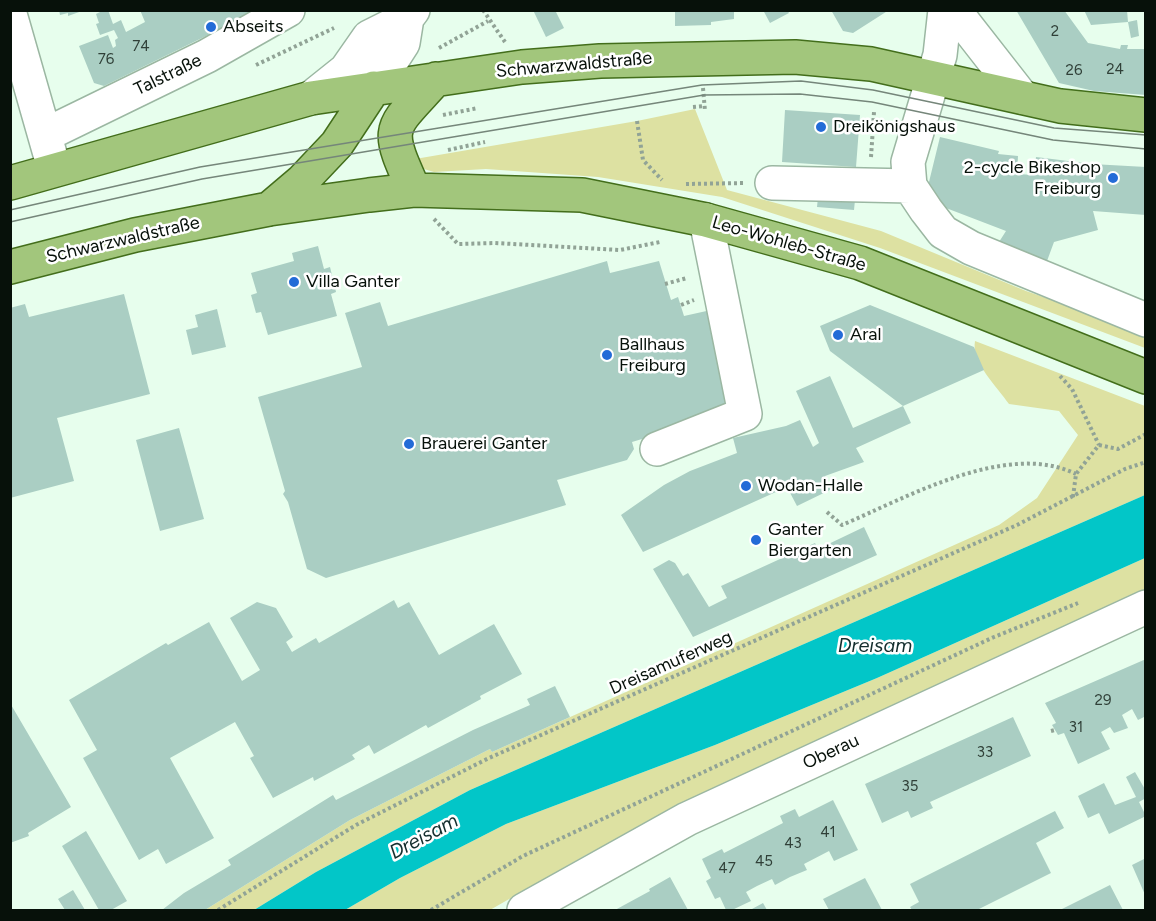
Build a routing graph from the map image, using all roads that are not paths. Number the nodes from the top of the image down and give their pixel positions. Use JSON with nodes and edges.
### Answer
{"nodes":[{"id":1,"x":288,"y":10,"type":"edge"},
{"id":2,"x":945,"y":10,"type":"edge"},
{"id":3,"x":954,"y":10,"type":"edge"},
{"id":4,"x":404,"y":13,"type":"edge"},
{"id":5,"x":10,"y":14,"type":"edge"},
{"id":6,"x":436,"y":64,"type":"junction"},
{"id":7,"x":934,"y":76,"type":"junction"},
{"id":8,"x":374,"y":88,"type":"junction"},
{"id":9,"x":1022,"y":97,"type":"junction"},
{"id":10,"x":311,"y":98,"type":"junction"},
{"id":11,"x":1146,"y":115,"type":"edge"},
{"id":12,"x":45,"y":135,"type":"junction"},
{"id":13,"x":337,"y":144,"type":"junction"},
{"id":14,"x":55,"y":170,"type":"junction"},
{"id":15,"x":10,"y":183,"type":"edge"},
{"id":16,"x":772,"y":183,"type":"road end"},
{"id":17,"x":910,"y":186,"type":"junction"},
{"id":18,"x":414,"y":190,"type":"junction"},
{"id":19,"x":269,"y":209,"type":"junction"},
{"id":20,"x":706,"y":220,"type":"junction"},
{"id":21,"x":10,"y":267,"type":"edge"},
{"id":22,"x":1146,"y":320,"type":"edge"},
{"id":23,"x":1146,"y":377,"type":"edge"},
{"id":24,"x":657,"y":449,"type":"dead end"},
{"id":25,"x":1146,"y":608,"type":"edge"},
{"id":26,"x":524,"y":910,"type":"edge"}],
"edges":[{"from":1,"to":12,"type":"street","name":"Talstraße"},
{"from":2,"to":7,"type":"street"},
{"from":3,"to":9,"type":"street"},
{"from":4,"to":8,"type":"street"},
{"from":4,"to":10,"type":"street"},
{"from":5,"to":12,"type":"street"},
{"from":6,"to":7,"type":"main road","name":"Schwarzwaldstraße"},
{"from":6,"to":8,"type":"main road","name":"Schwarzwaldstraße"},
{"from":6,"to":18,"type":"main road"},
{"from":7,"to":9,"type":"main road","name":"Schwarzwaldstraße"},
{"from":7,"to":17,"type":"street"},
{"from":8,"to":10,"type":"main road","name":"Schwarzwaldstraße"},
{"from":8,"to":13,"type":"main road"},
{"from":9,"to":11,"type":"main road","name":"Schwarzwaldstraße"},
{"from":10,"to":13,"type":"main road"},
{"from":10,"to":14,"type":"main road","name":"Schwarzwaldstraße"},
{"from":12,"to":14,"type":"street"},
{"from":13,"to":19,"type":"main road"},
{"from":14,"to":15,"type":"main road","name":"Schwarzwaldstraße"},
{"from":16,"to":17,"type":"street"},
{"from":17,"to":22,"type":"street"},
{"from":18,"to":19,"type":"main road","name":"Schwarzwaldstraße"},
{"from":18,"to":20,"type":"main road","name":"Leo-Wohleb-Straße"},
{"from":19,"to":21,"type":"main road","name":"Schwarzwaldstraße"},
{"from":20,"to":23,"type":"main road","name":"Leo-Wohleb-Straße"},
{"from":20,"to":24,"type":"street"},
{"from":25,"to":26,"type":"street","name":"Oberau"}]}
